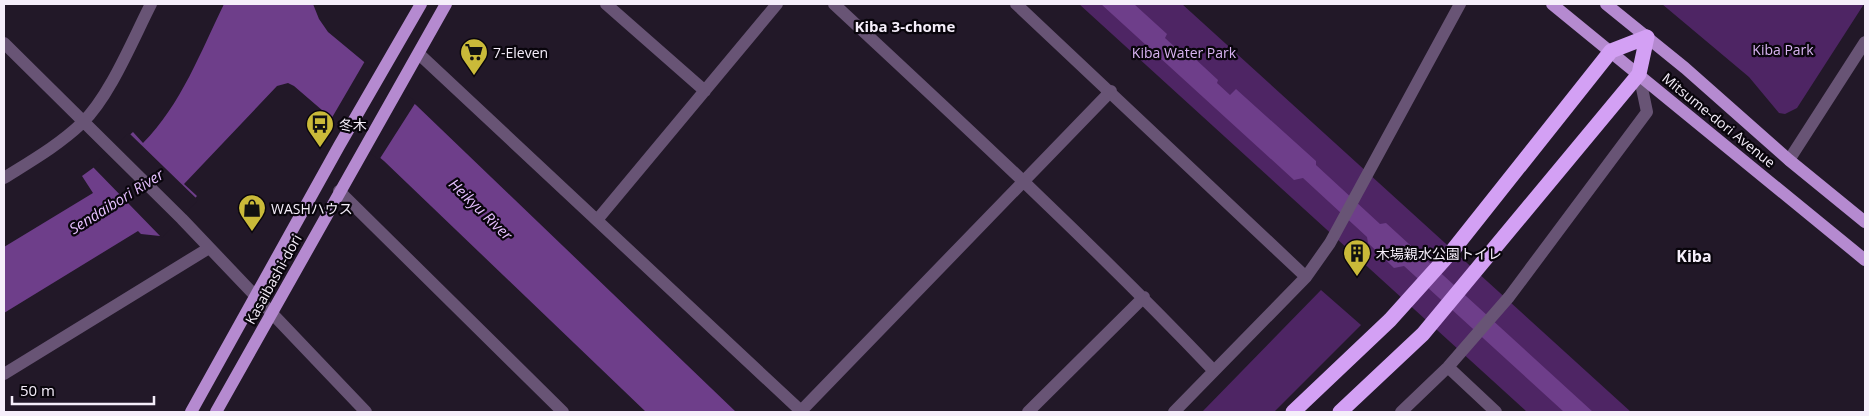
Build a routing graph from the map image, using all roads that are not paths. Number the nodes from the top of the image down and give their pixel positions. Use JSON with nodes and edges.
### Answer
{"nodes":[{"id":1,"x":152,"y":4,"type":"edge"},
{"id":2,"x":421,"y":4,"type":"edge"},
{"id":3,"x":446,"y":4,"type":"edge"},
{"id":4,"x":606,"y":4,"type":"edge"},
{"id":5,"x":777,"y":4,"type":"edge"},
{"id":6,"x":834,"y":4,"type":"edge"},
{"id":7,"x":1016,"y":4,"type":"edge"},
{"id":8,"x":1460,"y":4,"type":"edge"},
{"id":9,"x":1552,"y":4,"type":"edge"},
{"id":10,"x":1606,"y":4,"type":"edge"},
{"id":11,"x":1647,"y":37,"type":"junction"},
{"id":12,"x":1865,"y":42,"type":"edge"},
{"id":13,"x":4,"y":43,"type":"edge"},
{"id":14,"x":1611,"y":51,"type":"junction"},
{"id":15,"x":419,"y":54,"type":"junction"},
{"id":16,"x":1639,"y":74,"type":"junction"},
{"id":17,"x":705,"y":91,"type":"junction"},
{"id":18,"x":1110,"y":91,"type":"junction"},
{"id":19,"x":83,"y":122,"type":"junction"},
{"id":20,"x":1789,"y":160,"type":"junction"},
{"id":21,"x":4,"y":178,"type":"edge"},
{"id":22,"x":1024,"y":181,"type":"junction"},
{"id":23,"x":340,"y":191,"type":"junction"},
{"id":24,"x":597,"y":220,"type":"junction"},
{"id":25,"x":1865,"y":222,"type":"edge"},
{"id":26,"x":209,"y":248,"type":"junction"},
{"id":27,"x":1865,"y":260,"type":"edge"},
{"id":28,"x":1306,"y":278,"type":"junction"},
{"id":29,"x":255,"y":296,"type":"junction"},
{"id":30,"x":1144,"y":297,"type":"junction"},
{"id":31,"x":271,"y":313,"type":"junction"},
{"id":32,"x":1448,"y":367,"type":"junction"},
{"id":33,"x":1214,"y":370,"type":"junction"},
{"id":34,"x":4,"y":374,"type":"edge"},
{"id":35,"x":191,"y":412,"type":"edge"},
{"id":36,"x":216,"y":412,"type":"edge"},
{"id":37,"x":366,"y":412,"type":"edge"},
{"id":38,"x":563,"y":412,"type":"edge"},
{"id":39,"x":802,"y":412,"type":"edge"},
{"id":40,"x":1028,"y":412,"type":"edge"},
{"id":41,"x":1174,"y":412,"type":"edge"},
{"id":42,"x":1293,"y":412,"type":"edge"},
{"id":43,"x":1340,"y":412,"type":"edge"},
{"id":44,"x":1401,"y":412,"type":"edge"},
{"id":45,"x":1496,"y":412,"type":"edge"}],
"edges":[{"from":1,"to":19,"type":"street"},
{"from":2,"to":29,"type":"main road","name":"Kasaibashi-dori"},
{"from":3,"to":15,"type":"main road","name":"Kasaibashi-dori"},
{"from":4,"to":17,"type":"street"},
{"from":5,"to":17,"type":"street"},
{"from":6,"to":22,"type":"street"},
{"from":7,"to":18,"type":"street"},
{"from":8,"to":28,"type":"street"},
{"from":9,"to":14,"type":"main road","name":"Mitsume-dori Avenue"},
{"from":10,"to":11,"type":"main road","name":"Mitsume-dori Avenue"},
{"from":11,"to":14,"type":"highway"},
{"from":11,"to":16,"type":"highway"},
{"from":11,"to":20,"type":"main road","name":"Mitsume-dori Avenue"},
{"from":12,"to":20,"type":"street"},
{"from":13,"to":19,"type":"street"},
{"from":14,"to":16,"type":"main road","name":"Mitsume-dori Avenue"},
{"from":14,"to":42,"type":"highway"},
{"from":15,"to":23,"type":"main road","name":"Kasaibashi-dori"},
{"from":15,"to":24,"type":"street"},
{"from":16,"to":27,"type":"main road","name":"Mitsume-dori Avenue"},
{"from":16,"to":32,"type":"street"},
{"from":16,"to":43,"type":"highway"},
{"from":17,"to":24,"type":"street"},
{"from":18,"to":22,"type":"street"},
{"from":18,"to":28,"type":"street"},
{"from":19,"to":21,"type":"street"},
{"from":19,"to":26,"type":"street"},
{"from":20,"to":25,"type":"main road","name":"Mitsume-dori Avenue"},
{"from":22,"to":30,"type":"street"},
{"from":22,"to":39,"type":"street"},
{"from":23,"to":31,"type":"main road","name":"Kasaibashi-dori"},
{"from":23,"to":38,"type":"street"},
{"from":24,"to":39,"type":"street"},
{"from":26,"to":29,"type":"street"},
{"from":26,"to":34,"type":"street"},
{"from":28,"to":33,"type":"street"},
{"from":29,"to":31,"type":"street"},
{"from":29,"to":35,"type":"main road","name":"Kasaibashi-dori"},
{"from":30,"to":33,"type":"street"},
{"from":30,"to":40,"type":"street"},
{"from":31,"to":36,"type":"main road","name":"Kasaibashi-dori"},
{"from":31,"to":37,"type":"street"},
{"from":32,"to":44,"type":"street"},
{"from":32,"to":45,"type":"street"},
{"from":33,"to":41,"type":"street"}]}
